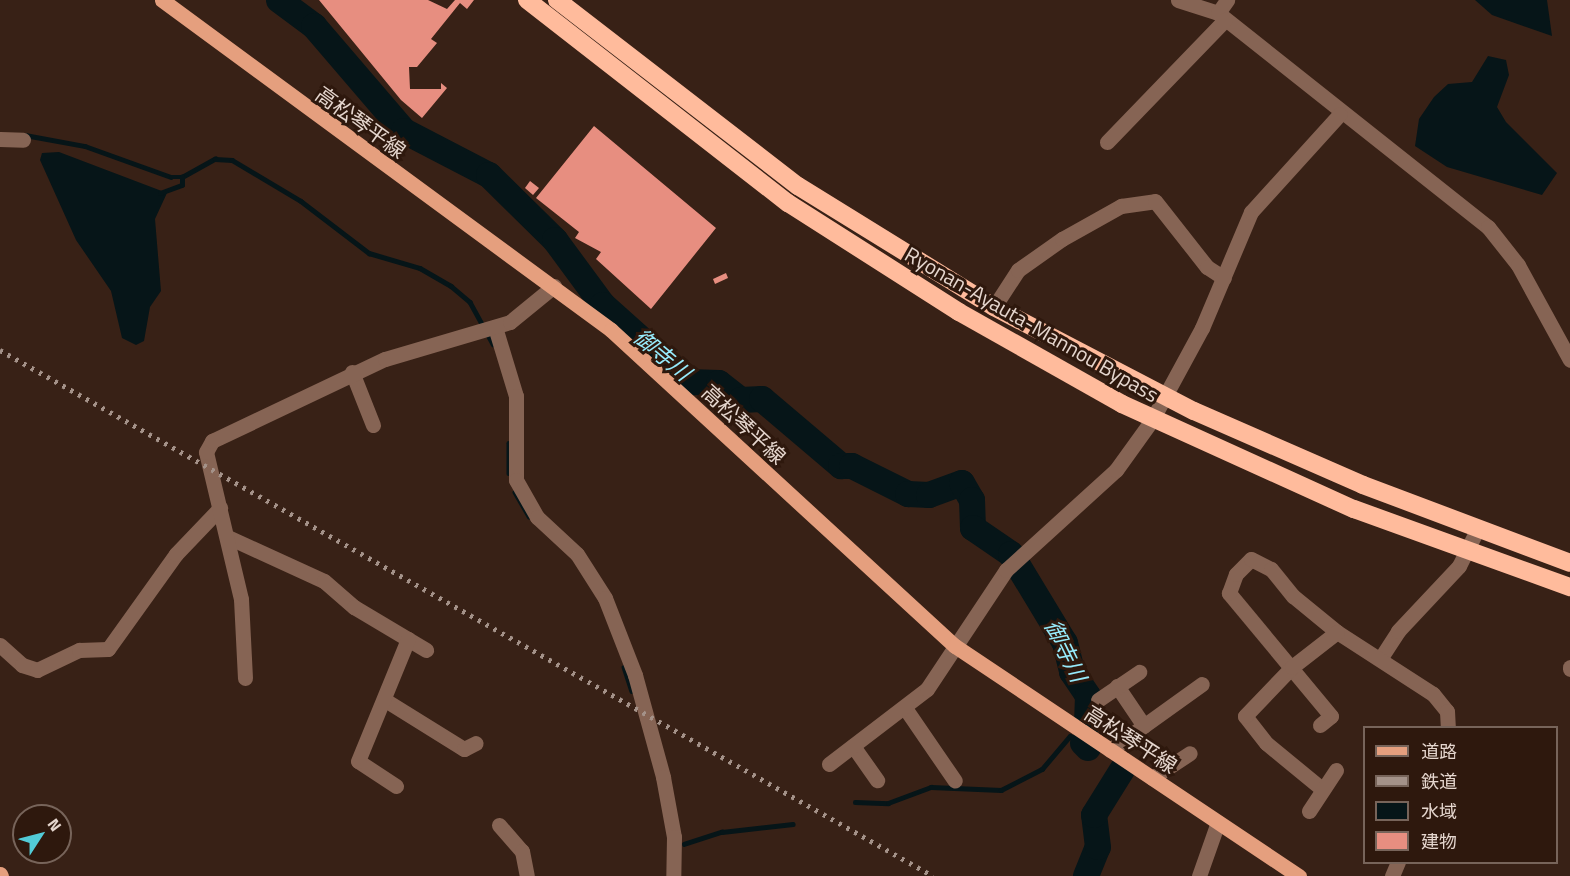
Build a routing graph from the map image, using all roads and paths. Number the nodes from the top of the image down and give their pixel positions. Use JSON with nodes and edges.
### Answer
{"nodes":[{"id":1,"x":162,"y":0,"type":"edge"},
{"id":2,"x":527,"y":0,"type":"edge"},
{"id":3,"x":557,"y":0,"type":"edge"},
{"id":4,"x":1178,"y":0,"type":"edge"},
{"id":5,"x":1227,"y":0,"type":"edge"},
{"id":6,"x":1221,"y":17,"type":"junction"},
{"id":7,"x":1340,"y":114,"type":"junction"},
{"id":8,"x":0,"y":139,"type":"edge"},
{"id":9,"x":23,"y":140,"type":"dead end"},
{"id":10,"x":1107,"y":142,"type":"dead end"},
{"id":11,"x":1224,"y":278,"type":"junction"},
{"id":12,"x":554,"y":286,"type":"junction"},
{"id":13,"x":994,"y":306,"type":"junction"},
{"id":14,"x":489,"y":328,"type":"junction"},
{"id":15,"x":1570,"y":360,"type":"edge"},
{"id":16,"x":352,"y":372,"type":"junction"},
{"id":17,"x":1165,"y":397,"type":"junction"},
{"id":18,"x":1152,"y":420,"type":"junction"},
{"id":19,"x":373,"y":425,"type":"dead end"},
{"id":20,"x":220,"y":508,"type":"junction"},
{"id":21,"x":1477,"y":530,"type":"junction"},
{"id":22,"x":230,"y":538,"type":"junction"},
{"id":23,"x":1468,"y":552,"type":"junction"},
{"id":24,"x":1570,"y":563,"type":"edge"},
{"id":25,"x":1570,"y":587,"type":"edge"},
{"id":26,"x":1337,"y":632,"type":"junction"},
{"id":27,"x":408,"y":639,"type":"junction"},
{"id":28,"x":0,"y":645,"type":"edge"},
{"id":29,"x":955,"y":646,"type":"junction"},
{"id":30,"x":426,"y":650,"type":"dead end"},
{"id":31,"x":1382,"y":656,"type":"junction"},
{"id":32,"x":1292,"y":667,"type":"junction"},
{"id":33,"x":1138,"y":672,"type":"dead end"},
{"id":34,"x":245,"y":678,"type":"dead end"},
{"id":35,"x":1202,"y":684,"type":"dead end"},
{"id":36,"x":1117,"y":686,"type":"junction"},
{"id":37,"x":385,"y":700,"type":"junction"},
{"id":38,"x":1098,"y":700,"type":"dead end"},
{"id":39,"x":906,"y":708,"type":"junction"},
{"id":40,"x":1320,"y":725,"type":"dead end"},
{"id":41,"x":1144,"y":726,"type":"junction"},
{"id":42,"x":1448,"y":726,"type":"edge"},
{"id":43,"x":476,"y":743,"type":"dead end"},
{"id":44,"x":853,"y":746,"type":"junction"},
{"id":45,"x":1110,"y":750,"type":"junction"},
{"id":46,"x":1190,"y":753,"type":"dead end"},
{"id":47,"x":829,"y":764,"type":"dead end"},
{"id":48,"x":1336,"y":770,"type":"dead end"},
{"id":49,"x":1152,"y":778,"type":"junction"},
{"id":50,"x":877,"y":780,"type":"dead end"},
{"id":51,"x":955,"y":781,"type":"dead end"},
{"id":52,"x":396,"y":786,"type":"dead end"},
{"id":53,"x":1322,"y":789,"type":"junction"},
{"id":54,"x":1309,"y":811,"type":"dead end"},
{"id":55,"x":1218,"y":822,"type":"junction"},
{"id":56,"x":499,"y":825,"type":"dead end"},
{"id":57,"x":527,"y":876,"type":"edge"},
{"id":58,"x":673,"y":876,"type":"edge"},
{"id":59,"x":1199,"y":876,"type":"edge"},
{"id":60,"x":1299,"y":876,"type":"edge"}],
"edges":[{"from":1,"to":12,"type":"main road","name":"高松琴平線"},
{"from":2,"to":18,"type":"highway","name":"Ryonan-Ayauta-Mannou Bypass"},
{"from":3,"to":13,"type":"highway","name":"Ryonan-Ayauta-Mannou Bypass"},
{"from":4,"to":6,"type":"street"},
{"from":5,"to":6,"type":"street"},
{"from":6,"to":7,"type":"street"},
{"from":6,"to":10,"type":"street"},
{"from":7,"to":11,"type":"street"},
{"from":7,"to":15,"type":"street"},
{"from":8,"to":9,"type":"street"},
{"from":11,"to":13,"type":"street"},
{"from":11,"to":17,"type":"street"},
{"from":12,"to":14,"type":"street"},
{"from":12,"to":29,"type":"main road","name":"高松琴平線"},
{"from":13,"to":17,"type":"highway","name":"Ryonan-Ayauta-Mannou Bypass"},
{"from":14,"to":16,"type":"street"},
{"from":14,"to":58,"type":"street"},
{"from":16,"to":19,"type":"street"},
{"from":16,"to":20,"type":"street"},
{"from":17,"to":18,"type":"street"},
{"from":17,"to":21,"type":"highway","name":"Ryonan-Ayauta-Mannou Bypass"},
{"from":18,"to":23,"type":"highway","name":"Ryonan-Ayauta-Mannou Bypass"},
{"from":18,"to":29,"type":"street"},
{"from":20,"to":22,"type":"street"},
{"from":20,"to":28,"type":"street"},
{"from":21,"to":23,"type":"street"},
{"from":21,"to":24,"type":"highway","name":"Ryonan-Ayauta-Mannou Bypass"},
{"from":22,"to":27,"type":"street"},
{"from":22,"to":34,"type":"street"},
{"from":23,"to":25,"type":"highway","name":"Ryonan-Ayauta-Mannou Bypass"},
{"from":23,"to":31,"type":"street"},
{"from":26,"to":31,"type":"street"},
{"from":26,"to":32,"type":"street"},
{"from":26,"to":32,"type":"street"},
{"from":27,"to":30,"type":"street"},
{"from":27,"to":37,"type":"street"},
{"from":29,"to":39,"type":"street"},
{"from":29,"to":45,"type":"main road","name":"高松琴平線"},
{"from":31,"to":42,"type":"street"},
{"from":32,"to":40,"type":"street"},
{"from":32,"to":53,"type":"street"},
{"from":33,"to":36,"type":"street"},
{"from":35,"to":41,"type":"street"},
{"from":36,"to":38,"type":"street"},
{"from":36,"to":41,"type":"street"},
{"from":37,"to":43,"type":"street"},
{"from":37,"to":52,"type":"street"},
{"from":39,"to":44,"type":"street"},
{"from":39,"to":51,"type":"street"},
{"from":41,"to":45,"type":"street"},
{"from":44,"to":47,"type":"street"},
{"from":44,"to":50,"type":"street"},
{"from":45,"to":49,"type":"main road","name":"高松琴平線"},
{"from":46,"to":49,"type":"street"},
{"from":48,"to":53,"type":"street"},
{"from":49,"to":55,"type":"main road","name":"高松琴平線"},
{"from":53,"to":54,"type":"street"},
{"from":55,"to":59,"type":"street"},
{"from":55,"to":60,"type":"main road","name":"高松琴平線"},
{"from":56,"to":57,"type":"street"}]}
